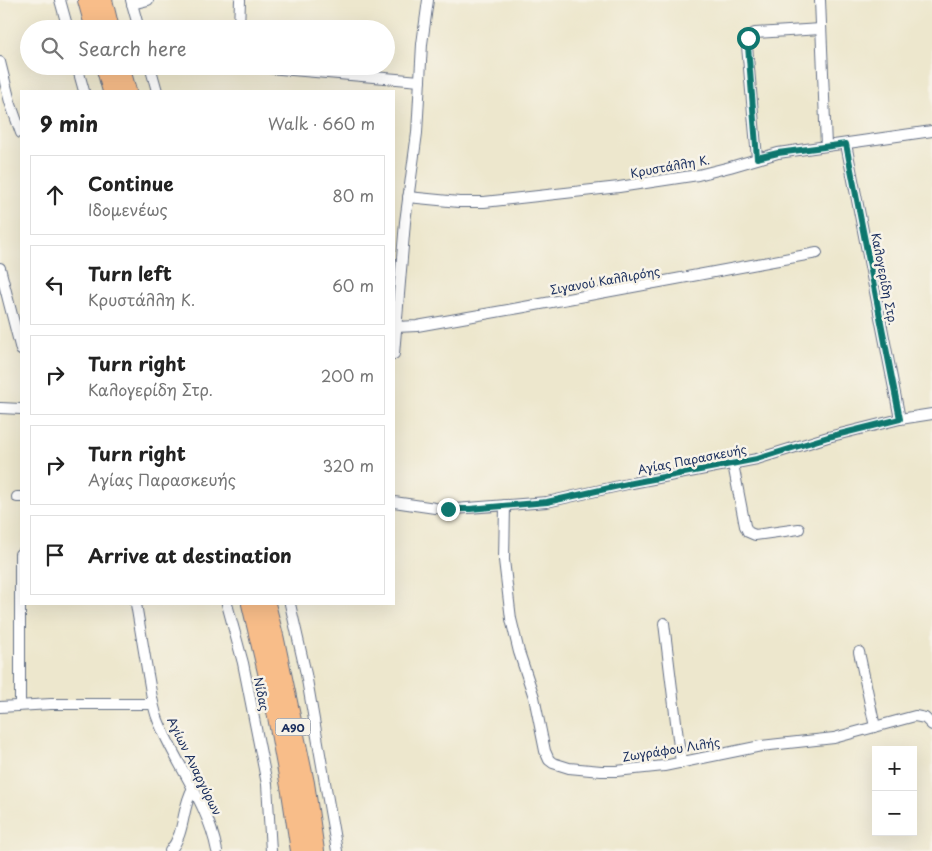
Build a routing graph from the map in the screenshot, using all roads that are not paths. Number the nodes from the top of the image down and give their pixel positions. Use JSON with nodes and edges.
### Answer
{"nodes":[{"id":1,"x":60,"y":0,"type":"edge"},
{"id":2,"x":87,"y":0,"type":"edge"},
{"id":3,"x":103,"y":0,"type":"edge"},
{"id":4,"x":148,"y":0,"type":"edge"},
{"id":5,"x":240,"y":0,"type":"edge"},
{"id":6,"x":428,"y":0,"type":"edge"},
{"id":7,"x":820,"y":0,"type":"edge"},
{"id":8,"x":131,"y":2,"type":"edge"},
{"id":9,"x":66,"y":20,"type":"edge"},
{"id":10,"x":93,"y":20,"type":"edge"},
{"id":11,"x":108,"y":20,"type":"edge"},
{"id":12,"x":136,"y":20,"type":"edge"},
{"id":13,"x":240,"y":20,"type":"edge"},
{"id":14,"x":821,"y":29,"type":"junction"},
{"id":15,"x":0,"y":62,"type":"edge"},
{"id":16,"x":80,"y":75,"type":"edge"},
{"id":17,"x":108,"y":75,"type":"edge"},
{"id":18,"x":123,"y":75,"type":"edge"},
{"id":19,"x":152,"y":75,"type":"edge"},
{"id":20,"x":343,"y":75,"type":"edge"},
{"id":21,"x":420,"y":82,"type":"junction"},
{"id":22,"x":84,"y":90,"type":"edge"},
{"id":23,"x":112,"y":90,"type":"edge"},
{"id":24,"x":127,"y":90,"type":"edge"},
{"id":25,"x":156,"y":90,"type":"edge"},
{"id":26,"x":20,"y":130,"type":"edge"},
{"id":27,"x":932,"y":131,"type":"edge"},
{"id":28,"x":846,"y":144,"type":"junction"},
{"id":29,"x":826,"y":146,"type":"junction"},
{"id":30,"x":757,"y":158,"type":"junction"},
{"id":31,"x":408,"y":197,"type":"junction"},
{"id":32,"x":817,"y":253,"type":"dead end"},
{"id":33,"x":0,"y":268,"type":"edge"},
{"id":34,"x":396,"y":327,"type":"junction"},
{"id":35,"x":395,"y":340,"type":"edge"},
{"id":36,"x":20,"y":346,"type":"edge"},
{"id":37,"x":0,"y":408,"type":"edge"},
{"id":38,"x":20,"y":409,"type":"edge"},
{"id":39,"x":932,"y":414,"type":"edge"},
{"id":40,"x":900,"y":419,"type":"junction"},
{"id":41,"x":733,"y":464,"type":"junction"},
{"id":42,"x":395,"y":502,"type":"edge"},
{"id":43,"x":505,"y":505,"type":"junction"},
{"id":44,"x":799,"y":529,"type":"dead end"},
{"id":45,"x":21,"y":605,"type":"edge"},
{"id":46,"x":136,"y":605,"type":"edge"},
{"id":47,"x":227,"y":605,"type":"edge"},
{"id":48,"x":251,"y":605,"type":"edge"},
{"id":49,"x":266,"y":605,"type":"edge"},
{"id":50,"x":290,"y":605,"type":"edge"},
{"id":51,"x":664,"y":623,"type":"dead end"},
{"id":52,"x":860,"y":652,"type":"dead end"},
{"id":53,"x":153,"y":704,"type":"junction"},
{"id":54,"x":20,"y":705,"type":"junction"},
{"id":55,"x":0,"y":707,"type":"edge"},
{"id":56,"x":932,"y":725,"type":"edge"},
{"id":57,"x":875,"y":727,"type":"junction"},
{"id":58,"x":681,"y":763,"type":"junction"},
{"id":59,"x":193,"y":788,"type":"junction"},
{"id":60,"x":170,"y":851,"type":"edge"},
{"id":61,"x":217,"y":851,"type":"edge"},
{"id":62,"x":271,"y":851,"type":"edge"},
{"id":63,"x":300,"y":851,"type":"edge"},
{"id":64,"x":315,"y":851,"type":"edge"},
{"id":65,"x":337,"y":851,"type":"edge"}],
"edges":[{"from":1,"to":9,"type":"street"},
{"from":2,"to":10,"type":"highway"},
{"from":3,"to":11,"type":"highway"},
{"from":4,"to":8,"type":"street"},
{"from":5,"to":13,"type":"street"},
{"from":6,"to":21,"type":"street"},
{"from":7,"to":14,"type":"street"},
{"from":8,"to":12,"type":"street"},
{"from":14,"to":29,"type":"street"},
{"from":14,"to":30,"type":"street"},
{"from":15,"to":26,"type":"street"},
{"from":16,"to":22,"type":"street"},
{"from":17,"to":23,"type":"highway"},
{"from":18,"to":24,"type":"highway"},
{"from":19,"to":25,"type":"street"},
{"from":20,"to":21,"type":"street"},
{"from":21,"to":31,"type":"street"},
{"from":27,"to":28,"type":"street","name":"Κρυστάλλη Κ."},
{"from":28,"to":29,"type":"street","name":"Κρυστάλλη Κ."},
{"from":28,"to":40,"type":"street","name":"Καλογερίδη Στρ."},
{"from":29,"to":30,"type":"street","name":"Κρυστάλλη Κ."},
{"from":30,"to":31,"type":"street","name":"Κρυστάλλη Κ."},
{"from":31,"to":34,"type":"street"},
{"from":32,"to":34,"type":"street","name":"Σιγανού Καλλιρόης"},
{"from":33,"to":36,"type":"street"},
{"from":34,"to":35,"type":"street"},
{"from":37,"to":38,"type":"street"},
{"from":39,"to":40,"type":"street","name":"Αγίας Παρασκευής"},
{"from":40,"to":41,"type":"street","name":"Αγίας Παρασκευής"},
{"from":41,"to":43,"type":"street","name":"Αγίας Παρασκευής"},
{"from":41,"to":44,"type":"street"},
{"from":42,"to":43,"type":"street","name":"Αγίας Παρασκευής"},
{"from":43,"to":58,"type":"street","name":"Ζωγράφου Λιλής"},
{"from":45,"to":54,"type":"street"},
{"from":46,"to":53,"type":"street","name":"Αγίων Αναργύρων"},
{"from":47,"to":62,"type":"street","name":"Νίδας"},
{"from":48,"to":63,"type":"highway","number":"Α90"},
{"from":49,"to":64,"type":"highway","number":"Α90"},
{"from":50,"to":65,"type":"street"},
{"from":51,"to":58,"type":"street"},
{"from":52,"to":57,"type":"street"},
{"from":53,"to":54,"type":"street"},
{"from":53,"to":59,"type":"street","name":"Αγίων Αναργύρων"},
{"from":54,"to":55,"type":"street"},
{"from":56,"to":57,"type":"street","name":"Ζωγράφου Λιλής"},
{"from":57,"to":58,"type":"street","name":"Ζωγράφου Λιλής"},
{"from":59,"to":60,"type":"street"},
{"from":59,"to":61,"type":"street","name":"Αγίων Αναργύρων"}]}
